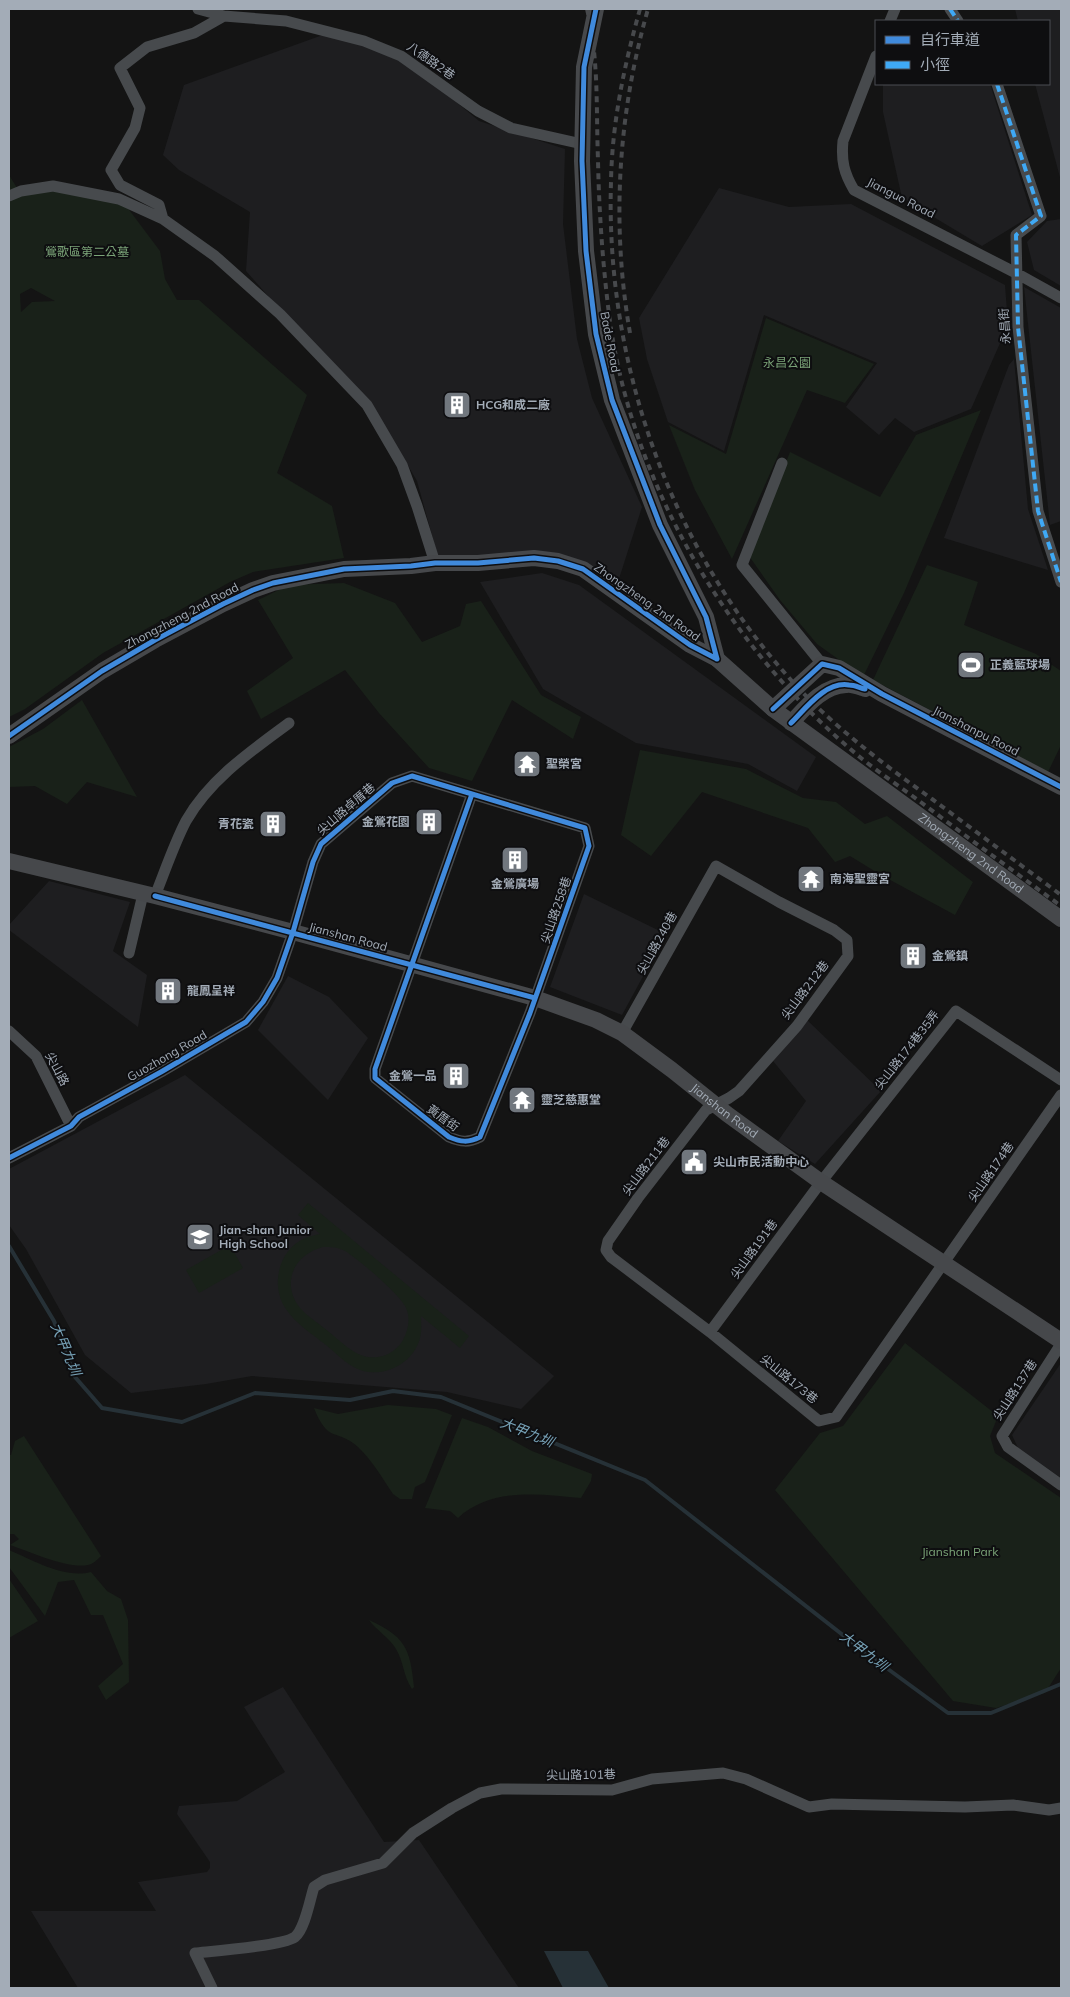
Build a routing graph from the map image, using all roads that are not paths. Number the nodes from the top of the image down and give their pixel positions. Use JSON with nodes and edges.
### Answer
{"nodes":[{"id":1,"x":198,"y":9,"type":"edge"},
{"id":2,"x":596,"y":9,"type":"edge"},
{"id":3,"x":950,"y":9,"type":"edge"},
{"id":4,"x":224,"y":16,"type":"junction"},
{"id":5,"x":957,"y":20,"type":"edge"},
{"id":6,"x":875,"y":59,"type":"edge"},
{"id":7,"x":998,"y":85,"type":"edge"},
{"id":8,"x":582,"y":144,"type":"junction"},
{"id":9,"x":9,"y":196,"type":"edge"},
{"id":10,"x":163,"y":219,"type":"junction"},
{"id":11,"x":1016,"y":273,"type":"junction"},
{"id":12,"x":1061,"y":298,"type":"edge"},
{"id":13,"x":782,"y":463,"type":"dead end"},
{"id":14,"x":435,"y":564,"type":"junction"},
{"id":15,"x":1061,"y":582,"type":"edge"},
{"id":16,"x":717,"y":659,"type":"junction"},
{"id":17,"x":822,"y":664,"type":"junction"},
{"id":18,"x":882,"y":694,"type":"junction"},
{"id":19,"x":773,"y":709,"type":"junction"},
{"id":20,"x":289,"y":723,"type":"dead end"},
{"id":21,"x":791,"y":723,"type":"junction"},
{"id":22,"x":9,"y":736,"type":"edge"},
{"id":23,"x":1061,"y":786,"type":"edge"},
{"id":24,"x":472,"y":794,"type":"junction"},
{"id":25,"x":585,"y":828,"type":"joint"},
{"id":26,"x":9,"y":861,"type":"edge"},
{"id":27,"x":149,"y":895,"type":"junction"},
{"id":28,"x":779,"y":902,"type":"joint"},
{"id":29,"x":1061,"y":919,"type":"edge"},
{"id":30,"x":293,"y":932,"type":"junction"},
{"id":31,"x":129,"y":954,"type":"dead end"},
{"id":32,"x":412,"y":965,"type":"junction"},
{"id":33,"x":535,"y":998,"type":"junction"},
{"id":34,"x":9,"y":1032,"type":"edge"},
{"id":35,"x":622,"y":1033,"type":"junction"},
{"id":36,"x":1061,"y":1080,"type":"edge"},
{"id":37,"x":1061,"y":1095,"type":"edge"},
{"id":38,"x":717,"y":1106,"type":"junction"},
{"id":39,"x":71,"y":1126,"type":"junction"},
{"id":40,"x":9,"y":1158,"type":"edge"},
{"id":41,"x":821,"y":1182,"type":"junction"},
{"id":42,"x":606,"y":1250,"type":"joint"},
{"id":43,"x":944,"y":1264,"type":"junction"},
{"id":44,"x":710,"y":1332,"type":"junction"},
{"id":45,"x":1061,"y":1342,"type":"edge"},
{"id":46,"x":1061,"y":1485,"type":"edge"},
{"id":47,"x":1061,"y":1808,"type":"edge"},
{"id":48,"x":212,"y":1988,"type":"edge"}],
"edges":[{"from":1,"to":4,"type":"street","name":"八德路2巷"},
{"from":2,"to":8,"type":"street","name":"Bade Road"},
{"from":3,"to":5,"type":"street"},
{"from":4,"to":8,"type":"street","name":"八德路2巷"},
{"from":4,"to":10,"type":"street"},
{"from":6,"to":11,"type":"street","name":"Jianguo Road"},
{"from":7,"to":11,"type":"street","name":"永昌街"},
{"from":8,"to":16,"type":"street","name":"Bade Road"},
{"from":9,"to":10,"type":"street"},
{"from":10,"to":14,"type":"street"},
{"from":11,"to":12,"type":"street","name":"Jianguo Road"},
{"from":11,"to":15,"type":"street","name":"永昌街"},
{"from":13,"to":17,"type":"street"},
{"from":14,"to":16,"type":"street","name":"Zhongzheng 2nd Road"},
{"from":14,"to":22,"type":"street","name":"Zhongzheng 2nd Road"},
{"from":16,"to":19,"type":"street","name":"Zhongzheng 2nd Road"},
{"from":17,"to":18,"type":"street","name":"Jianshanpu Road"},
{"from":17,"to":19,"type":"street"},
{"from":18,"to":21,"type":"street","name":"Jianshanpu Road"},
{"from":18,"to":23,"type":"street","name":"Jianshanpu Road"},
{"from":19,"to":21,"type":"street","name":"Zhongzheng 2nd Road"},
{"from":20,"to":27,"type":"street"},
{"from":21,"to":29,"type":"street","name":"Zhongzheng 2nd Road"},
{"from":24,"to":25,"type":"street","name":"尖山路卓厝巷"},
{"from":24,"to":30,"type":"street","name":"尖山路卓厝巷"},
{"from":24,"to":32,"type":"street"},
{"from":25,"to":33,"type":"street","name":"尖山路258巷"},
{"from":26,"to":27,"type":"street","name":"Jianshan Road"},
{"from":27,"to":30,"type":"street","name":"Jianshan Road"},
{"from":27,"to":31,"type":"street"},
{"from":28,"to":35,"type":"street","name":"尖山路240巷"},
{"from":28,"to":38,"type":"street","name":"尖山路212巷"},
{"from":30,"to":32,"type":"street","name":"Jianshan Road"},
{"from":30,"to":39,"type":"street","name":"Guozhong Road"},
{"from":32,"to":33,"type":"street","name":"Jianshan Road"},
{"from":32,"to":33,"type":"street","name":"黃厝街"},
{"from":33,"to":35,"type":"street","name":"Jianshan Road"},
{"from":34,"to":39,"type":"street","name":"尖山路"},
{"from":35,"to":38,"type":"street","name":"Jianshan Road"},
{"from":36,"to":41,"type":"street","name":"尖山路174巷35弄"},
{"from":37,"to":43,"type":"street","name":"尖山路174巷"},
{"from":38,"to":41,"type":"street","name":"Jianshan Road"},
{"from":38,"to":42,"type":"street","name":"尖山路211巷"},
{"from":39,"to":40,"type":"street","name":"Guozhong Road"},
{"from":41,"to":43,"type":"street","name":"Jianshan Road"},
{"from":41,"to":44,"type":"street","name":"尖山路191巷"},
{"from":42,"to":44,"type":"street","name":"尖山路173巷"},
{"from":43,"to":44,"type":"street","name":"尖山路173巷"},
{"from":43,"to":45,"type":"street","name":"Jianshan Road"},
{"from":45,"to":46,"type":"street","name":"尖山路137巷"},
{"from":47,"to":48,"type":"street","name":"尖山路101巷"}]}
